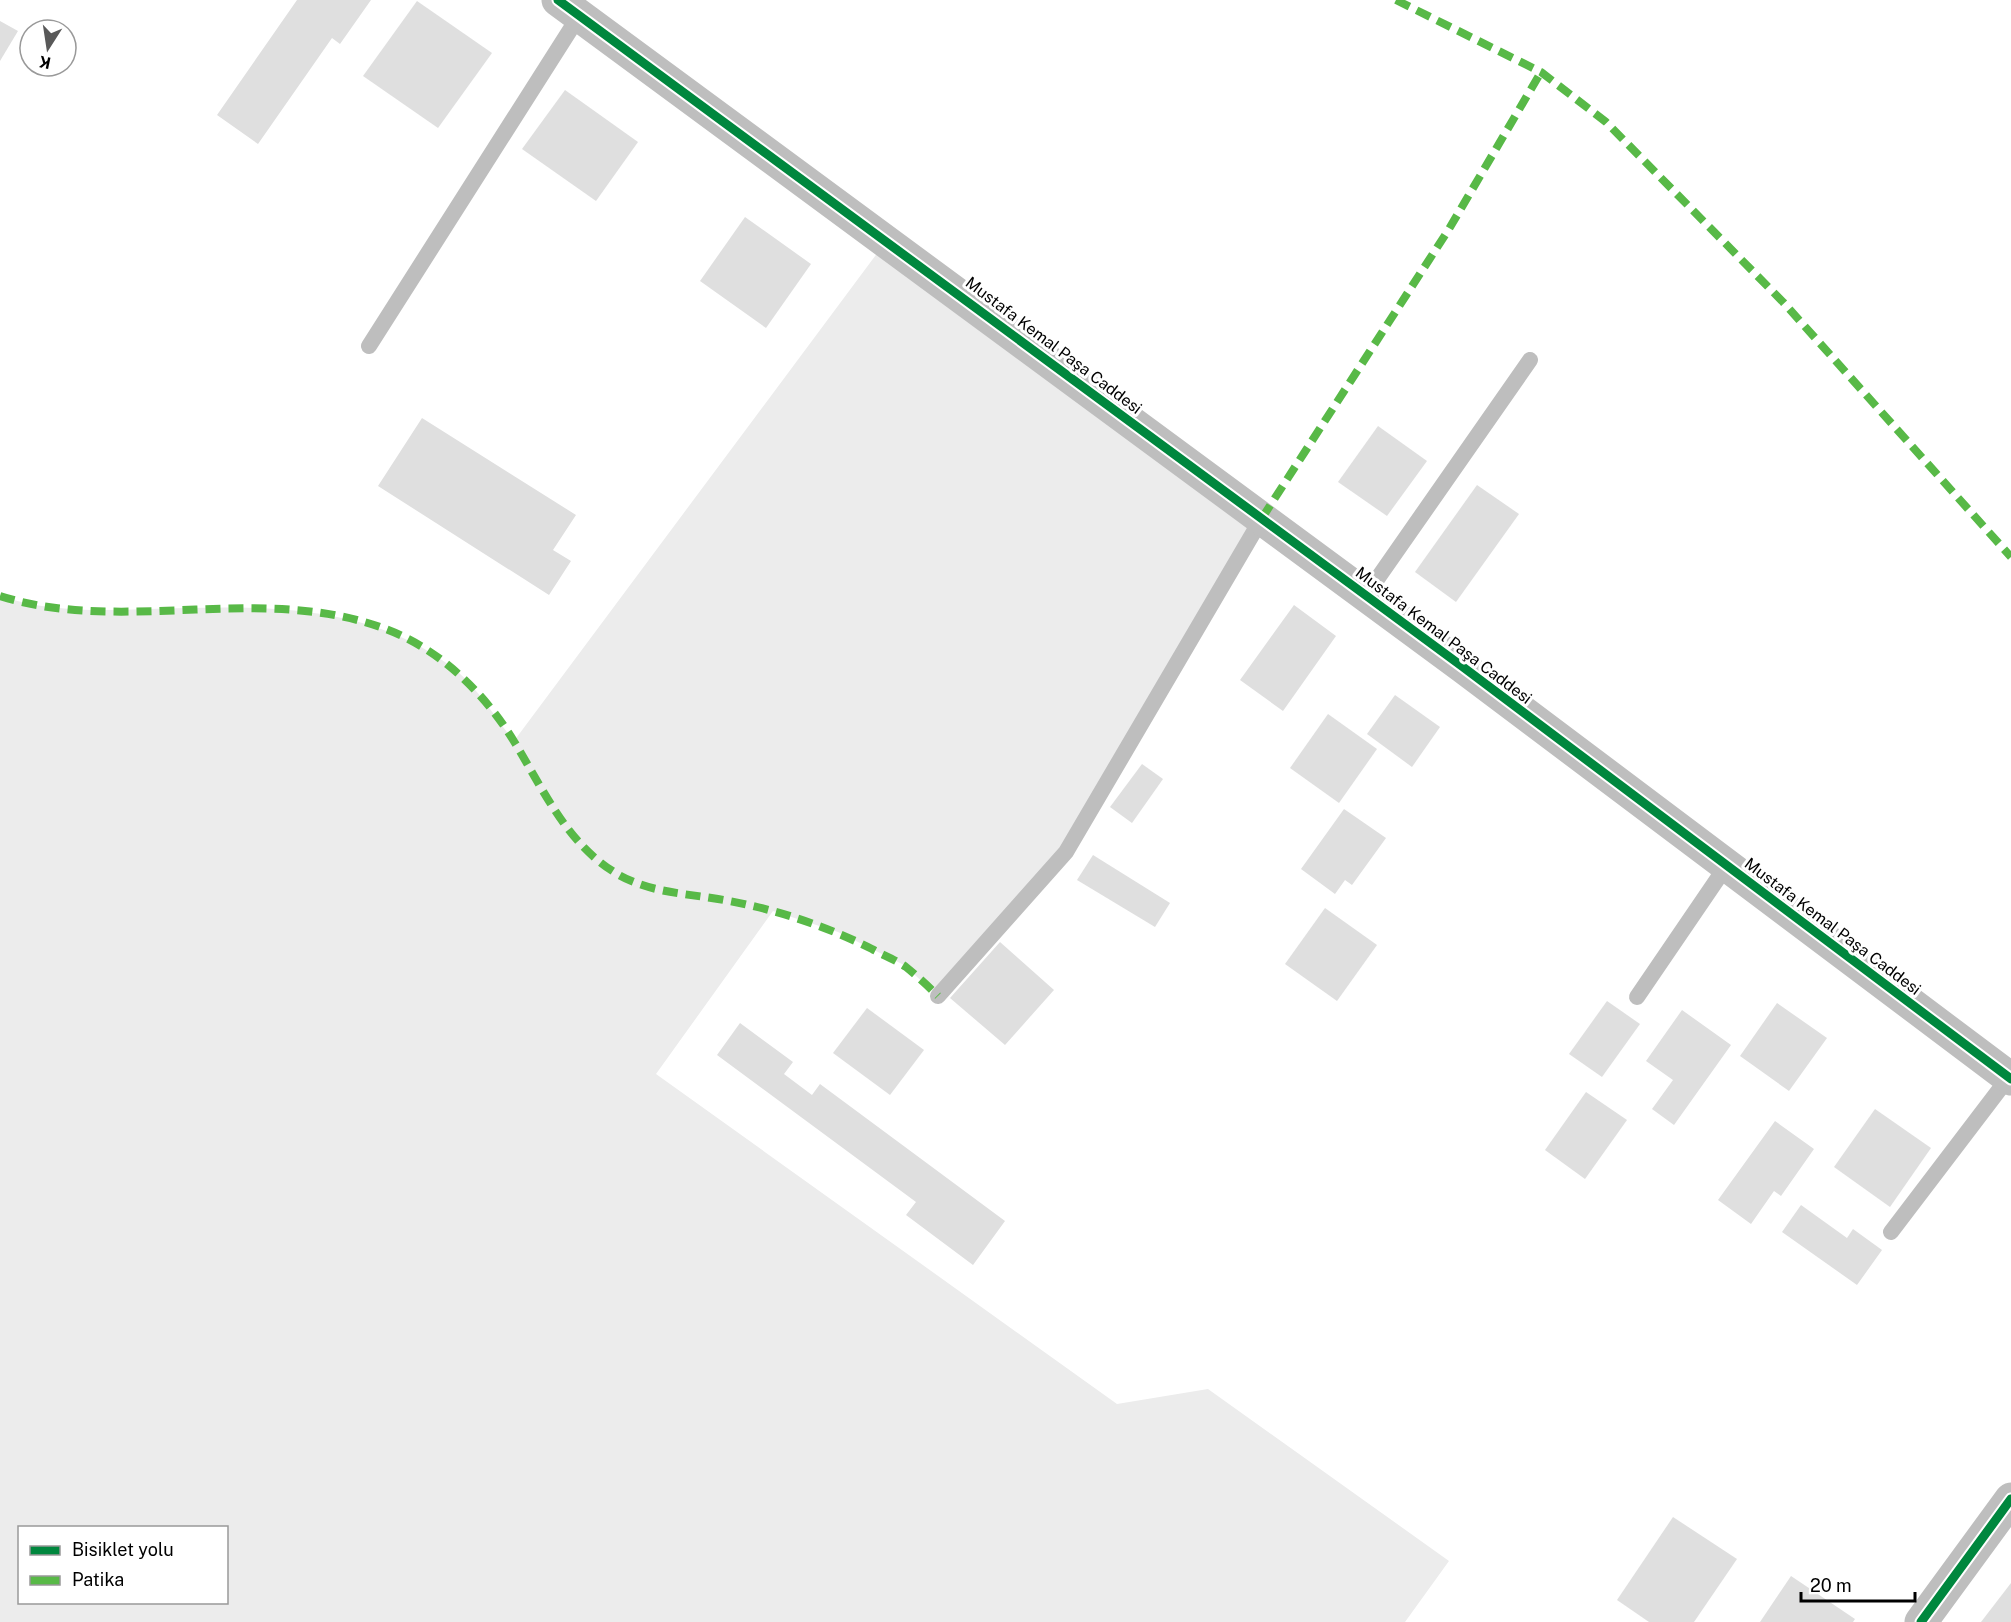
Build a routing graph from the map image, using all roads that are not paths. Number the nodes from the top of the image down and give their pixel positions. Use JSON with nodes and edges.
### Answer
{"nodes":[{"id":1,"x":568,"y":8,"type":"edge"},
{"id":2,"x":369,"y":346,"type":"dead end"},
{"id":3,"x":1530,"y":360,"type":"dead end"},
{"id":4,"x":1262,"y":518,"type":"junction"},
{"id":5,"x":1366,"y":595,"type":"junction"},
{"id":6,"x":1727,"y":865,"type":"junction"},
{"id":7,"x":938,"y":996,"type":"dead end"},
{"id":8,"x":1637,"y":997,"type":"dead end"},
{"id":9,"x":2010,"y":1078,"type":"edge"},
{"id":10,"x":1891,"y":1232,"type":"dead end"},
{"id":11,"x":2011,"y":1499,"type":"edge"},
{"id":12,"x":1921,"y":1622,"type":"edge"}],
"edges":[{"from":1,"to":2,"type":"lane"},
{"from":1,"to":4,"type":"street","name":"Mustafa Kemal Paşa Caddesi"},
{"from":3,"to":5,"type":"lane"},
{"from":4,"to":5,"type":"street","name":"Mustafa Kemal Paşa Caddesi"},
{"from":4,"to":7,"type":"lane"},
{"from":5,"to":6,"type":"street","name":"Mustafa Kemal Paşa Caddesi"},
{"from":6,"to":8,"type":"lane"},
{"from":6,"to":9,"type":"street","name":"Mustafa Kemal Paşa Caddesi"},
{"from":9,"to":10,"type":"lane"},
{"from":11,"to":12,"type":"street"}]}
